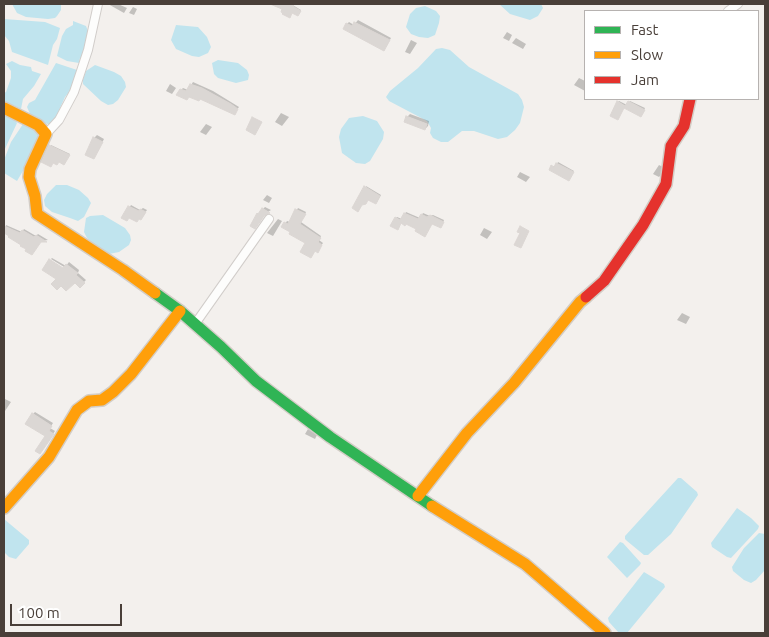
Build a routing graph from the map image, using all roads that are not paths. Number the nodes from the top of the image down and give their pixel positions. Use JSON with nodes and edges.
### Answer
{"nodes":[{"id":1,"x":98,"y":4,"type":"edge"},
{"id":2,"x":690,"y":100,"type":"edge"},
{"id":3,"x":4,"y":108,"type":"edge"},
{"id":4,"x":46,"y":134,"type":"junction"},
{"id":5,"x":269,"y":219,"type":"dead end"},
{"id":6,"x":180,"y":311,"type":"junction"},
{"id":7,"x":194,"y":324,"type":"junction"},
{"id":8,"x":418,"y":496,"type":"junction"},
{"id":9,"x":4,"y":508,"type":"edge"},
{"id":10,"x":605,"y":633,"type":"edge"}],
"edges":[{"from":1,"to":4,"type":"street"},
{"from":2,"to":8,"type":"street"},
{"from":3,"to":4,"type":"street"},
{"from":4,"to":6,"type":"street"},
{"from":5,"to":7,"type":"street"},
{"from":6,"to":7,"type":"street"},
{"from":6,"to":9,"type":"street"},
{"from":7,"to":8,"type":"street"},
{"from":8,"to":10,"type":"street"}]}
